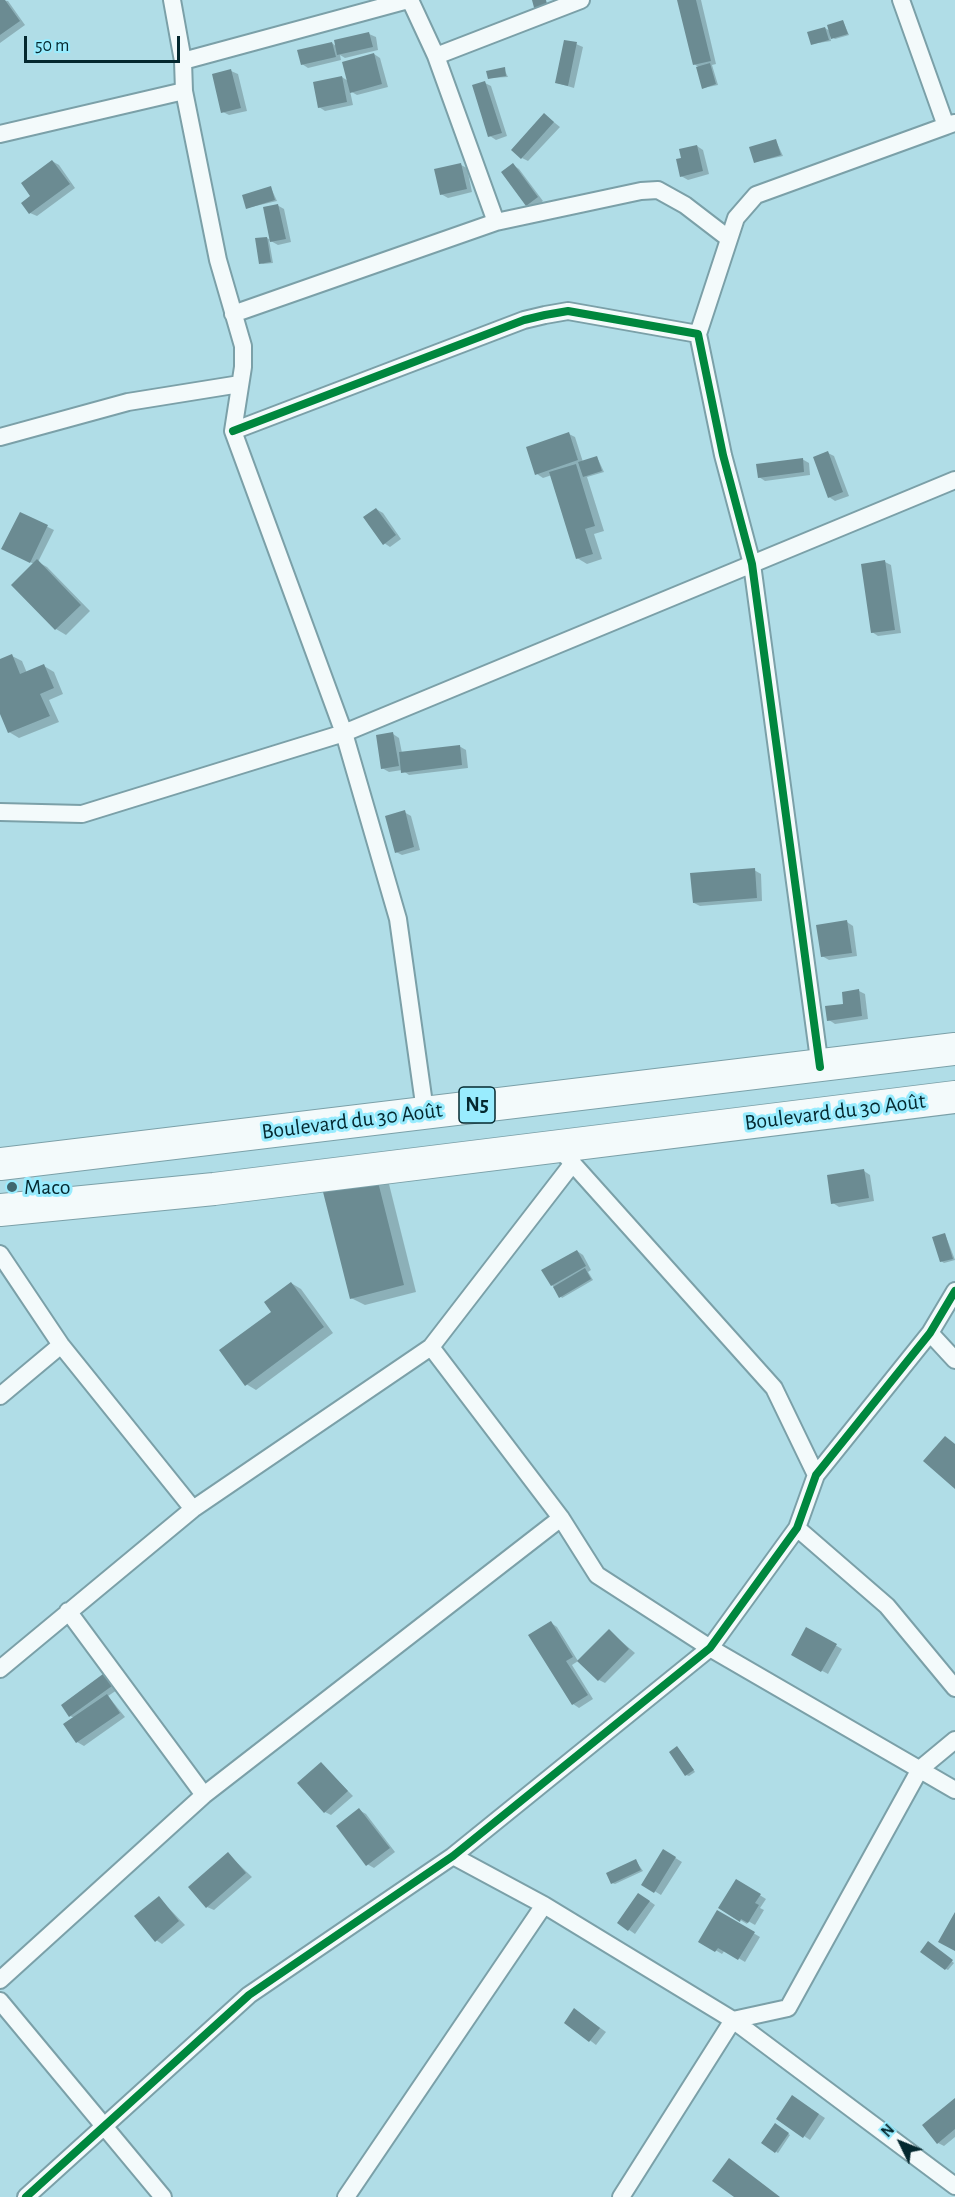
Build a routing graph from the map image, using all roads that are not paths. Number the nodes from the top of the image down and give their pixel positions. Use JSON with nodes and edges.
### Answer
{"nodes":[{"id":1,"x":172,"y":0,"type":"edge"},
{"id":2,"x":409,"y":0,"type":"edge"},
{"id":3,"x":581,"y":0,"type":"edge"},
{"id":4,"x":901,"y":0,"type":"edge"},
{"id":5,"x":436,"y":56,"type":"junction"},
{"id":6,"x":183,"y":61,"type":"junction"},
{"id":7,"x":184,"y":91,"type":"junction"},
{"id":8,"x":950,"y":125,"type":"edge"},
{"id":9,"x":0,"y":134,"type":"edge"},
{"id":10,"x":496,"y":222,"type":"junction"},
{"id":11,"x":728,"y":238,"type":"junction"},
{"id":12,"x":233,"y":314,"type":"junction"},
{"id":13,"x":698,"y":334,"type":"junction"},
{"id":14,"x":240,"y":384,"type":"junction"},
{"id":15,"x":233,"y":431,"type":"junction"},
{"id":16,"x":0,"y":437,"type":"edge"},
{"id":17,"x":955,"y":480,"type":"edge"},
{"id":18,"x":752,"y":564,"type":"junction"},
{"id":19,"x":344,"y":734,"type":"junction"},
{"id":20,"x":0,"y":812,"type":"edge"},
{"id":21,"x":955,"y":1049,"type":"edge"},
{"id":22,"x":820,"y":1067,"type":"junction"},
{"id":23,"x":955,"y":1097,"type":"edge"},
{"id":24,"x":424,"y":1111,"type":"junction"},
{"id":25,"x":565,"y":1155,"type":"junction"},
{"id":26,"x":0,"y":1164,"type":"edge"},
{"id":27,"x":0,"y":1210,"type":"edge"},
{"id":28,"x":0,"y":1254,"type":"edge"},
{"id":29,"x":955,"y":1291,"type":"edge"},
{"id":30,"x":930,"y":1333,"type":"junction"},
{"id":31,"x":62,"y":1345,"type":"junction"},
{"id":32,"x":431,"y":1347,"type":"junction"},
{"id":33,"x":955,"y":1359,"type":"edge"},
{"id":34,"x":0,"y":1396,"type":"edge"},
{"id":35,"x":816,"y":1475,"type":"junction"},
{"id":36,"x":193,"y":1509,"type":"junction"},
{"id":37,"x":561,"y":1518,"type":"junction"},
{"id":38,"x":797,"y":1528,"type":"junction"},
{"id":39,"x":68,"y":1611,"type":"junction"},
{"id":40,"x":710,"y":1648,"type":"junction"},
{"id":41,"x":0,"y":1669,"type":"edge"},
{"id":42,"x":955,"y":1688,"type":"edge"},
{"id":43,"x":955,"y":1740,"type":"edge"},
{"id":44,"x":920,"y":1769,"type":"junction"},
{"id":45,"x":955,"y":1790,"type":"edge"},
{"id":46,"x":204,"y":1795,"type":"junction"},
{"id":47,"x":453,"y":1856,"type":"junction"},
{"id":48,"x":543,"y":1905,"type":"junction"},
{"id":49,"x":0,"y":1980,"type":"edge"},
{"id":50,"x":0,"y":2001,"type":"edge"},
{"id":51,"x":733,"y":2020,"type":"junction"},
{"id":52,"x":104,"y":2127,"type":"junction"},
{"id":53,"x":955,"y":2186,"type":"edge"},
{"id":54,"x":26,"y":2197,"type":"edge"},
{"id":55,"x":163,"y":2197,"type":"edge"},
{"id":56,"x":346,"y":2197,"type":"edge"},
{"id":57,"x":621,"y":2197,"type":"edge"}],
"edges":[{"from":1,"to":6,"type":"street"},
{"from":2,"to":5,"type":"street"},
{"from":2,"to":6,"type":"street"},
{"from":3,"to":5,"type":"street"},
{"from":4,"to":8,"type":"street"},
{"from":5,"to":10,"type":"street"},
{"from":6,"to":7,"type":"street"},
{"from":7,"to":9,"type":"street"},
{"from":7,"to":12,"type":"street"},
{"from":8,"to":11,"type":"street"},
{"from":10,"to":11,"type":"street"},
{"from":10,"to":12,"type":"street"},
{"from":11,"to":13,"type":"street"},
{"from":12,"to":14,"type":"street"},
{"from":13,"to":15,"type":"street"},
{"from":13,"to":18,"type":"street"},
{"from":14,"to":15,"type":"street"},
{"from":14,"to":16,"type":"street"},
{"from":15,"to":19,"type":"street"},
{"from":17,"to":18,"type":"street"},
{"from":18,"to":19,"type":"street"},
{"from":18,"to":22,"type":"street"},
{"from":19,"to":20,"type":"street"},
{"from":19,"to":24,"type":"street"},
{"from":21,"to":22,"type":"highway","name":"Boulevard du 30 Août","number":"N5"},
{"from":22,"to":24,"type":"highway","name":"Boulevard du 30 Août","number":"N5"},
{"from":23,"to":25,"type":"highway","name":"Boulevard du 30 Août","number":"N5"},
{"from":24,"to":26,"type":"highway","name":"Boulevard du 30 Août","number":"N5"},
{"from":25,"to":27,"type":"highway","name":"Boulevard du 30 Août","number":"N5"},
{"from":25,"to":32,"type":"street"},
{"from":25,"to":35,"type":"street"},
{"from":28,"to":31,"type":"street"},
{"from":29,"to":30,"type":"street"},
{"from":30,"to":33,"type":"street"},
{"from":30,"to":35,"type":"street"},
{"from":31,"to":34,"type":"street"},
{"from":31,"to":36,"type":"street"},
{"from":32,"to":36,"type":"street"},
{"from":32,"to":37,"type":"street"},
{"from":35,"to":38,"type":"street"},
{"from":36,"to":39,"type":"street"},
{"from":37,"to":40,"type":"street"},
{"from":37,"to":46,"type":"street"},
{"from":38,"to":40,"type":"street"},
{"from":38,"to":42,"type":"street"},
{"from":39,"to":41,"type":"street"},
{"from":39,"to":46,"type":"street"},
{"from":40,"to":44,"type":"street"},
{"from":40,"to":47,"type":"street"},
{"from":43,"to":44,"type":"street"},
{"from":44,"to":45,"type":"street"},
{"from":44,"to":51,"type":"street"},
{"from":46,"to":49,"type":"street"},
{"from":47,"to":48,"type":"street"},
{"from":47,"to":52,"type":"street"},
{"from":48,"to":51,"type":"street"},
{"from":48,"to":56,"type":"street"},
{"from":50,"to":52,"type":"street"},
{"from":51,"to":53,"type":"street"},
{"from":51,"to":57,"type":"street"},
{"from":52,"to":54,"type":"street"},
{"from":52,"to":55,"type":"street"}]}
